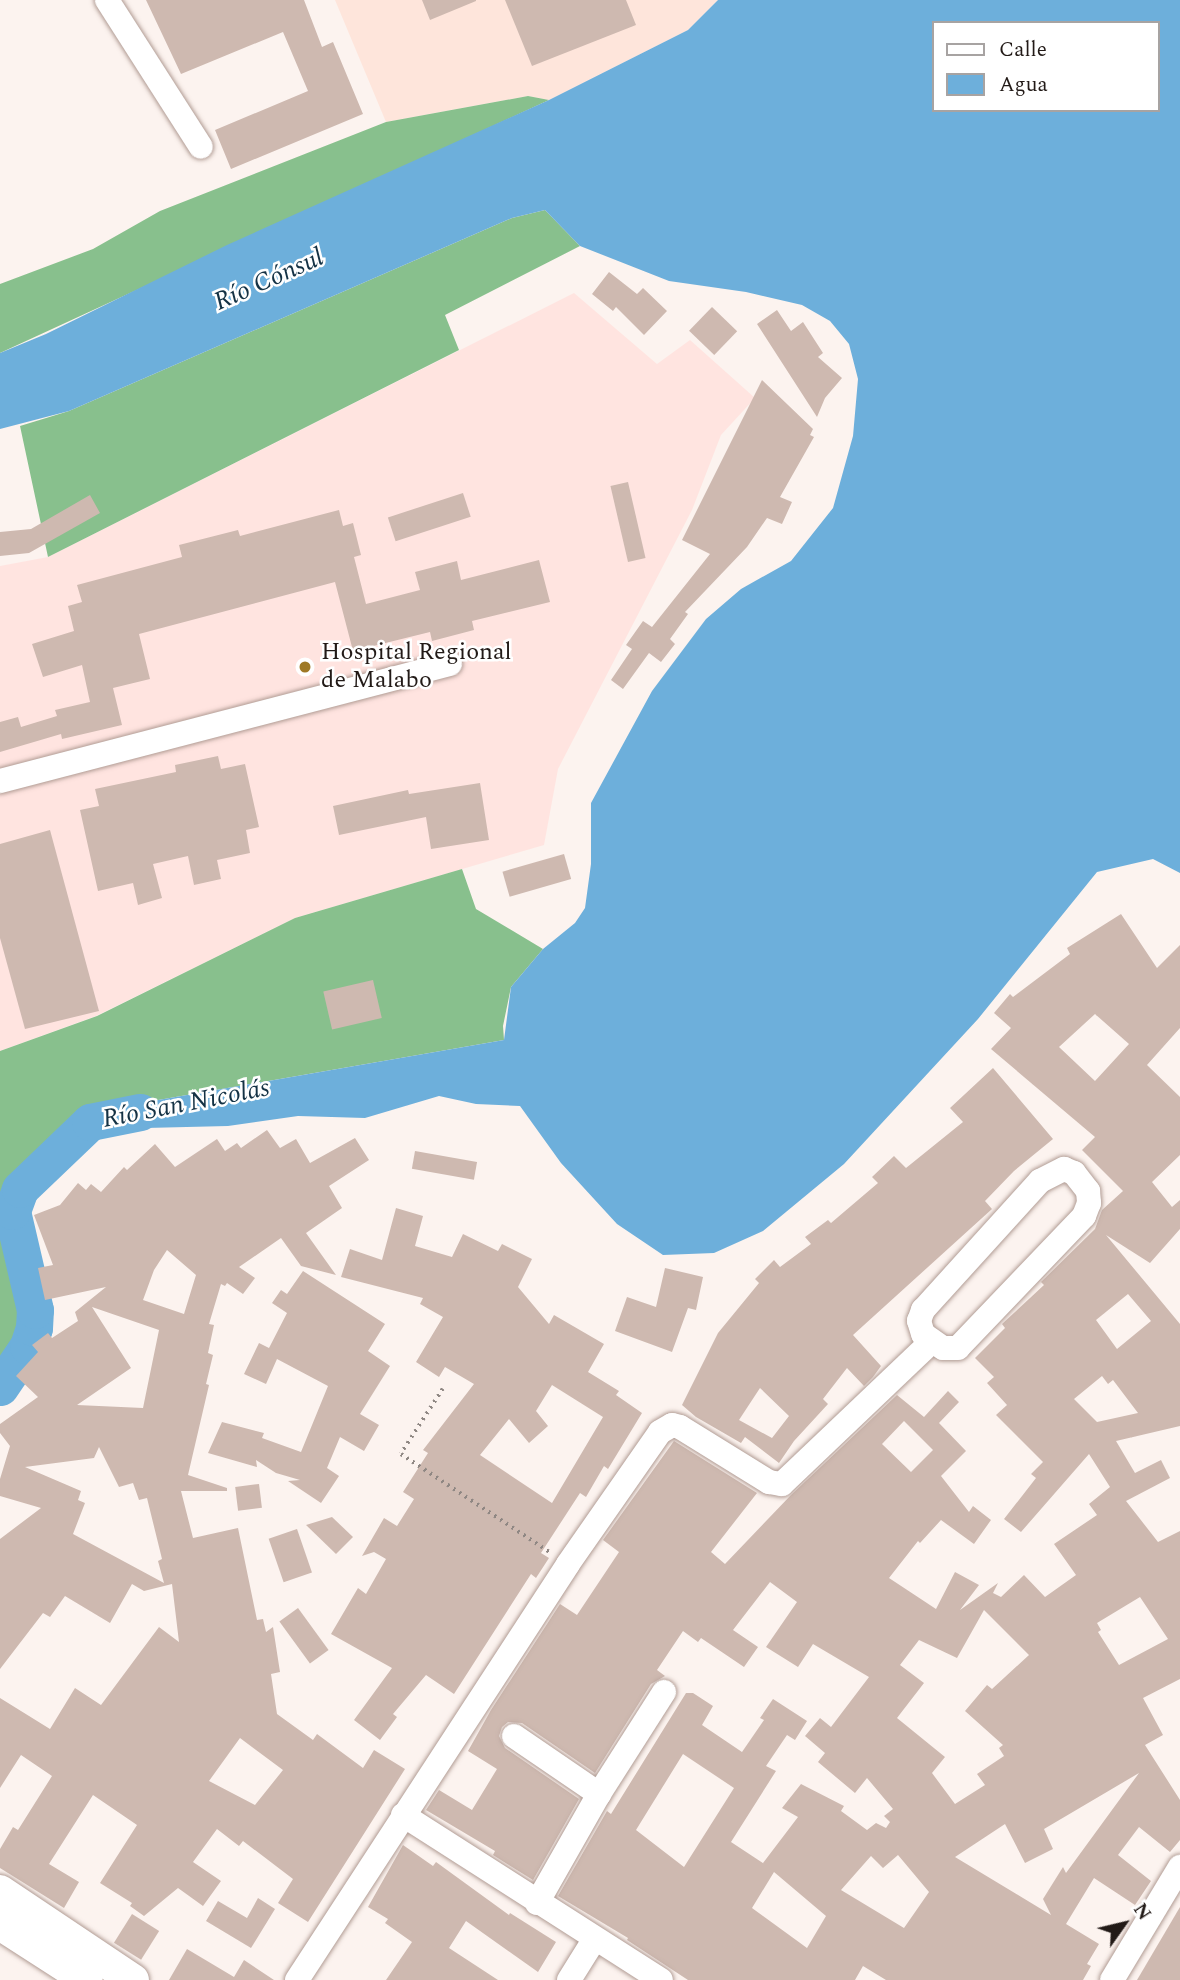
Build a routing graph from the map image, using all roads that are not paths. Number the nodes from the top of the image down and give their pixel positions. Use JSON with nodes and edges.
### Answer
{"nodes":[{"id":1,"x":107,"y":0,"type":"edge"},
{"id":2,"x":201,"y":147,"type":"dead end"},
{"id":3,"x":450,"y":664,"type":"dead end"},
{"id":4,"x":0,"y":781,"type":"edge"},
{"id":5,"x":932,"y":1341,"type":"junction"},
{"id":6,"x":663,"y":1692,"type":"dead end"},
{"id":7,"x":514,"y":1736,"type":"dead end"},
{"id":8,"x":599,"y":1794,"type":"junction"},
{"id":9,"x":403,"y":1815,"type":"junction"},
{"id":10,"x":1180,"y":1867,"type":"edge"},
{"id":11,"x":0,"y":1891,"type":"edge"},
{"id":12,"x":537,"y":1903,"type":"junction"},
{"id":13,"x":0,"y":1924,"type":"edge"},
{"id":14,"x":594,"y":1940,"type":"junction"},
{"id":15,"x":87,"y":1980,"type":"edge"},
{"id":16,"x":133,"y":1980,"type":"edge"},
{"id":17,"x":297,"y":1980,"type":"edge"},
{"id":18,"x":569,"y":1980,"type":"edge"},
{"id":19,"x":661,"y":1980,"type":"edge"},
{"id":20,"x":1112,"y":1980,"type":"edge"}],
"edges":[{"from":1,"to":2,"type":"street"},
{"from":3,"to":4,"type":"street"},
{"from":5,"to":5,"type":"street"},
{"from":5,"to":9,"type":"street"},
{"from":6,"to":8,"type":"street"},
{"from":7,"to":8,"type":"street"},
{"from":8,"to":12,"type":"street"},
{"from":9,"to":12,"type":"street"},
{"from":9,"to":17,"type":"street"},
{"from":10,"to":20,"type":"street"},
{"from":11,"to":16,"type":"main road"},
{"from":12,"to":14,"type":"street"},
{"from":13,"to":15,"type":"main road"},
{"from":14,"to":18,"type":"street"},
{"from":14,"to":19,"type":"street"}]}
